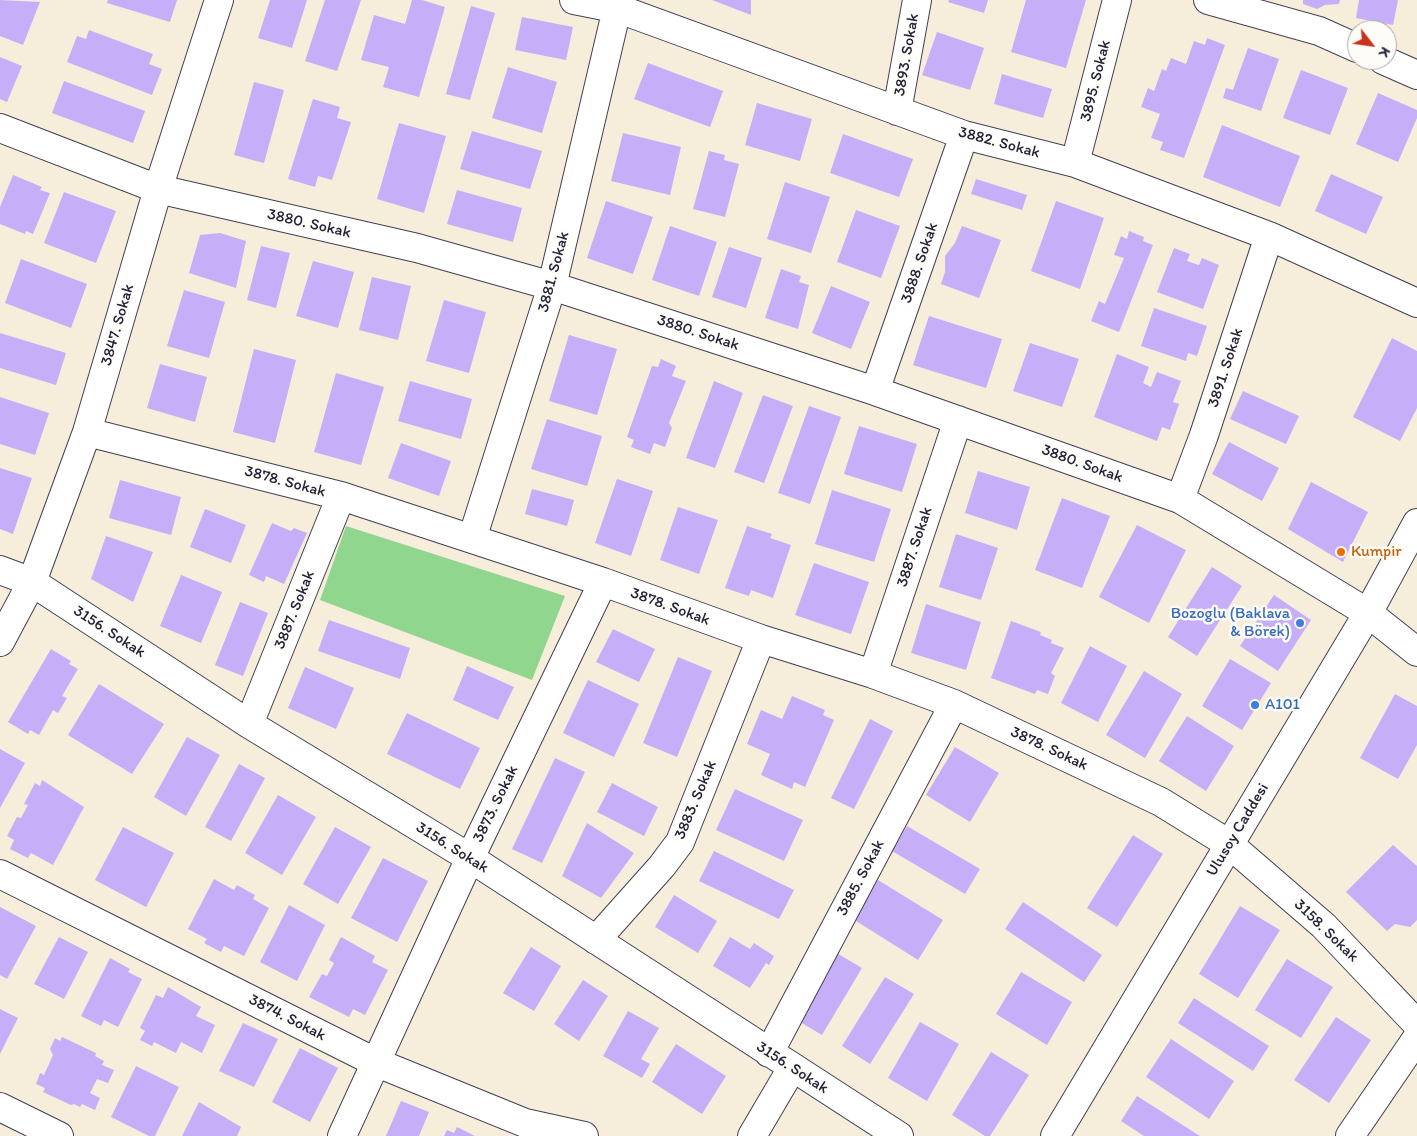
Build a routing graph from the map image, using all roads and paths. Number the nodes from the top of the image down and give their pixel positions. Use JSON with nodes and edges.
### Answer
{"nodes":[{"id":1,"x":219,"y":0,"type":"edge"},
{"id":2,"x":574,"y":0,"type":"edge"},
{"id":3,"x":917,"y":0,"type":"edge"},
{"id":4,"x":1116,"y":0,"type":"edge"},
{"id":5,"x":1208,"y":0,"type":"edge"},
{"id":6,"x":619,"y":5,"type":"edge"},
{"id":7,"x":1347,"y":44,"type":"edge"},
{"id":8,"x":1397,"y":65,"type":"edge"},
{"id":9,"x":1417,"y":73,"type":"edge"},
{"id":10,"x":897,"y":111,"type":"junction"},
{"id":11,"x":0,"y":128,"type":"edge"},
{"id":12,"x":964,"y":135,"type":"junction"},
{"id":13,"x":1075,"y":163,"type":"junction"},
{"id":14,"x":158,"y":189,"type":"junction"},
{"id":15,"x":1269,"y":236,"type":"junction"},
{"id":16,"x":552,"y":286,"type":"junction"},
{"id":17,"x":1417,"y":303,"type":"edge"},
{"id":18,"x":875,"y":391,"type":"junction"},
{"id":19,"x":958,"y":420,"type":"junction"},
{"id":20,"x":86,"y":432,"type":"junction"},
{"id":21,"x":341,"y":496,"type":"junction"},
{"id":22,"x":1180,"y":499,"type":"junction"},
{"id":23,"x":1417,"y":523,"type":"edge"},
{"id":24,"x":472,"y":539,"type":"junction"},
{"id":25,"x":0,"y":570,"type":"edge"},
{"id":26,"x":32,"y":582,"type":"junction"},
{"id":27,"x":603,"y":582,"type":"junction"},
{"id":28,"x":1368,"y":613,"type":"junction"},
{"id":29,"x":761,"y":639,"type":"junction"},
{"id":30,"x":0,"y":642,"type":"edge"},
{"id":31,"x":1417,"y":652,"type":"edge"},
{"id":32,"x":873,"y":674,"type":"junction"},
{"id":33,"x":954,"y":704,"type":"junction"},
{"id":34,"x":249,"y":724,"type":"junction"},
{"id":35,"x":1229,"y":844,"type":"junction"},
{"id":36,"x":470,"y":858,"type":"junction"},
{"id":37,"x":0,"y":874,"type":"edge"},
{"id":38,"x":596,"y":940,"type":"junction"},
{"id":39,"x":1417,"y":1024,"type":"edge"},
{"id":40,"x":1417,"y":1038,"type":"edge"},
{"id":41,"x":769,"y":1053,"type":"junction"},
{"id":42,"x":375,"y":1062,"type":"junction"},
{"id":43,"x":792,"y":1068,"type":"junction"},
{"id":44,"x":0,"y":1107,"type":"edge"},
{"id":45,"x":59,"y":1136,"type":"edge"},
{"id":46,"x":342,"y":1136,"type":"edge"},
{"id":47,"x":584,"y":1136,"type":"edge"},
{"id":48,"x":752,"y":1136,"type":"edge"},
{"id":49,"x":899,"y":1136,"type":"edge"},
{"id":50,"x":1055,"y":1136,"type":"edge"},
{"id":51,"x":1350,"y":1136,"type":"edge"}],
"edges":[{"from":1,"to":14,"type":"street","name":"3847. Sokak"},
{"from":2,"to":6,"type":"street","name":"3882. Sokak"},
{"from":3,"to":10,"type":"street","name":"3893. Sokak"},
{"from":4,"to":13,"type":"street","name":"3895. Sokak"},
{"from":5,"to":7,"type":"street"},
{"from":6,"to":10,"type":"street","name":"3882. Sokak"},
{"from":6,"to":16,"type":"street","name":"3881. Sokak"},
{"from":8,"to":9,"type":"street"},
{"from":10,"to":12,"type":"street","name":"3882. Sokak"},
{"from":11,"to":14,"type":"street","name":"3880. Sokak"},
{"from":12,"to":13,"type":"street","name":"3882. Sokak"},
{"from":12,"to":18,"type":"street","name":"3888. Sokak"},
{"from":13,"to":15,"type":"street","name":"3882. Sokak"},
{"from":14,"to":16,"type":"street","name":"3880. Sokak"},
{"from":14,"to":20,"type":"street","name":"3847. Sokak"},
{"from":15,"to":17,"type":"street","name":"3882. Sokak"},
{"from":15,"to":22,"type":"street","name":"3891. Sokak"},
{"from":16,"to":18,"type":"street","name":"3880. Sokak"},
{"from":16,"to":24,"type":"street","name":"3881. Sokak"},
{"from":18,"to":19,"type":"street","name":"3880. Sokak"},
{"from":19,"to":22,"type":"street","name":"3880. Sokak"},
{"from":19,"to":32,"type":"street","name":"3887. Sokak"},
{"from":20,"to":21,"type":"street","name":"3878. Sokak"},
{"from":20,"to":26,"type":"street","name":"3847. Sokak"},
{"from":21,"to":24,"type":"street","name":"3878. Sokak"},
{"from":21,"to":34,"type":"street","name":"3887. Sokak"},
{"from":22,"to":28,"type":"street","name":"3880. Sokak"},
{"from":23,"to":28,"type":"street","name":"Ulusoy Caddesi"},
{"from":24,"to":27,"type":"street","name":"3878. Sokak"},
{"from":25,"to":26,"type":"street","name":"3156. Sokak"},
{"from":26,"to":30,"type":"street","name":"3847. Sokak"},
{"from":26,"to":34,"type":"street","name":"3156. Sokak"},
{"from":27,"to":29,"type":"street","name":"3878. Sokak"},
{"from":27,"to":36,"type":"street","name":"3873. Sokak"},
{"from":28,"to":31,"type":"street","name":"3880. Sokak"},
{"from":28,"to":35,"type":"street","name":"Ulusoy Caddesi"},
{"from":29,"to":32,"type":"street","name":"3878. Sokak"},
{"from":29,"to":38,"type":"street","name":"3883. Sokak"},
{"from":32,"to":33,"type":"street","name":"3878. Sokak"},
{"from":33,"to":35,"type":"street","name":"3878. Sokak"},
{"from":33,"to":41,"type":"street","name":"3885. Sokak"},
{"from":34,"to":36,"type":"street","name":"3156. Sokak"},
{"from":35,"to":39,"type":"street","name":"3158. Sokak"},
{"from":35,"to":50,"type":"street","name":"Ulusoy Caddesi"},
{"from":36,"to":38,"type":"street","name":"3156. Sokak"},
{"from":36,"to":42,"type":"street","name":"3873. Sokak"},
{"from":37,"to":42,"type":"street","name":"3874. Sokak"},
{"from":38,"to":41,"type":"street","name":"3156. Sokak"},
{"from":40,"to":51,"type":"street"},
{"from":41,"to":43,"type":"street","name":"3156. Sokak"},
{"from":42,"to":46,"type":"street","name":"3873. Sokak"},
{"from":42,"to":47,"type":"street","name":"3874. Sokak"},
{"from":43,"to":48,"type":"street"},
{"from":43,"to":49,"type":"street","name":"3156. Sokak"},
{"from":44,"to":45,"type":"street"}]}
